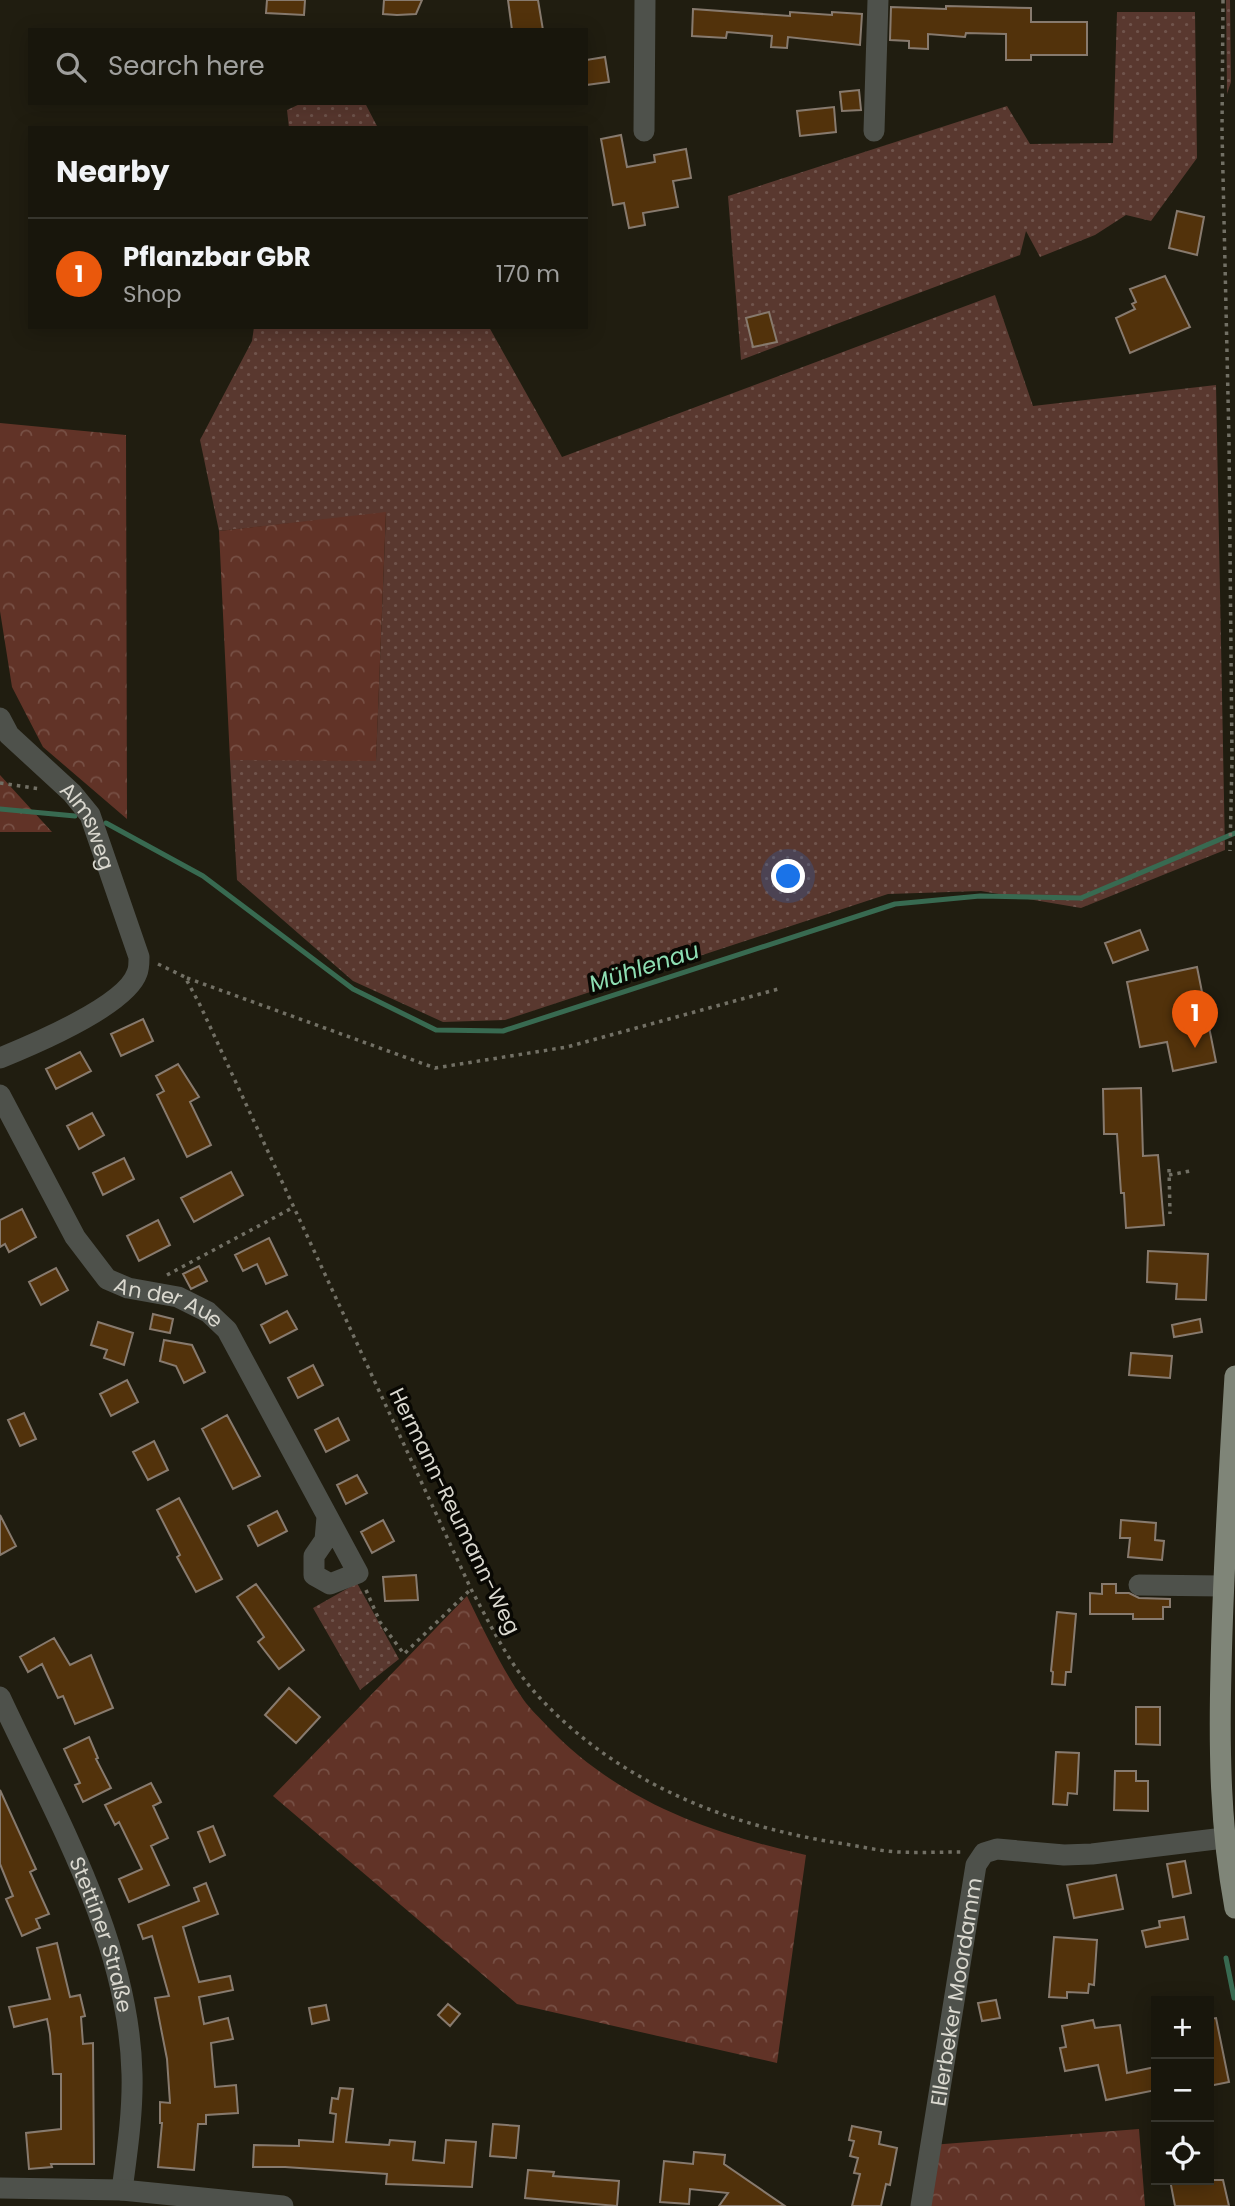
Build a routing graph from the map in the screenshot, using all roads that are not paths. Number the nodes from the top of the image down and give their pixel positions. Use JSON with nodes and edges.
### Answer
{"nodes":[{"id":1,"x":645,"y":0,"type":"edge"},
{"id":2,"x":878,"y":0,"type":"edge"},
{"id":3,"x":644,"y":131,"type":"dead end"},
{"id":4,"x":874,"y":131,"type":"dead end"},
{"id":5,"x":0,"y":718,"type":"edge"},
{"id":6,"x":0,"y":1058,"type":"edge"},
{"id":7,"x":0,"y":1095,"type":"edge"},
{"id":8,"x":1235,"y":1376,"type":"edge"},
{"id":9,"x":327,"y":1517,"type":"junction"},
{"id":10,"x":1230,"y":1526,"type":"edge"},
{"id":11,"x":1139,"y":1585,"type":"dead end"},
{"id":12,"x":1222,"y":1586,"type":"junction"},
{"id":13,"x":0,"y":1696,"type":"edge"},
{"id":14,"x":1224,"y":1838,"type":"junction"},
{"id":15,"x":1235,"y":1908,"type":"edge"},
{"id":16,"x":0,"y":2188,"type":"edge"},
{"id":17,"x":122,"y":2190,"type":"junction"},
{"id":18,"x":283,"y":2206,"type":"edge"},
{"id":19,"x":921,"y":2206,"type":"edge"}],
"edges":[{"from":1,"to":3,"type":"street"},
{"from":2,"to":4,"type":"street"},
{"from":5,"to":6,"type":"street","name":"Almsweg"},
{"from":7,"to":9,"type":"street","name":"An der Aue"},
{"from":8,"to":10,"type":"main road"},
{"from":9,"to":9,"type":"street","name":"An der Aue"},
{"from":10,"to":12,"type":"main road"},
{"from":11,"to":12,"type":"street"},
{"from":12,"to":14,"type":"main road"},
{"from":13,"to":17,"type":"street","name":"Stettiner Straße"},
{"from":14,"to":15,"type":"main road"},
{"from":14,"to":19,"type":"street","name":"Ellerbeker Moordamm"},
{"from":16,"to":17,"type":"street"},
{"from":17,"to":18,"type":"street"}]}
